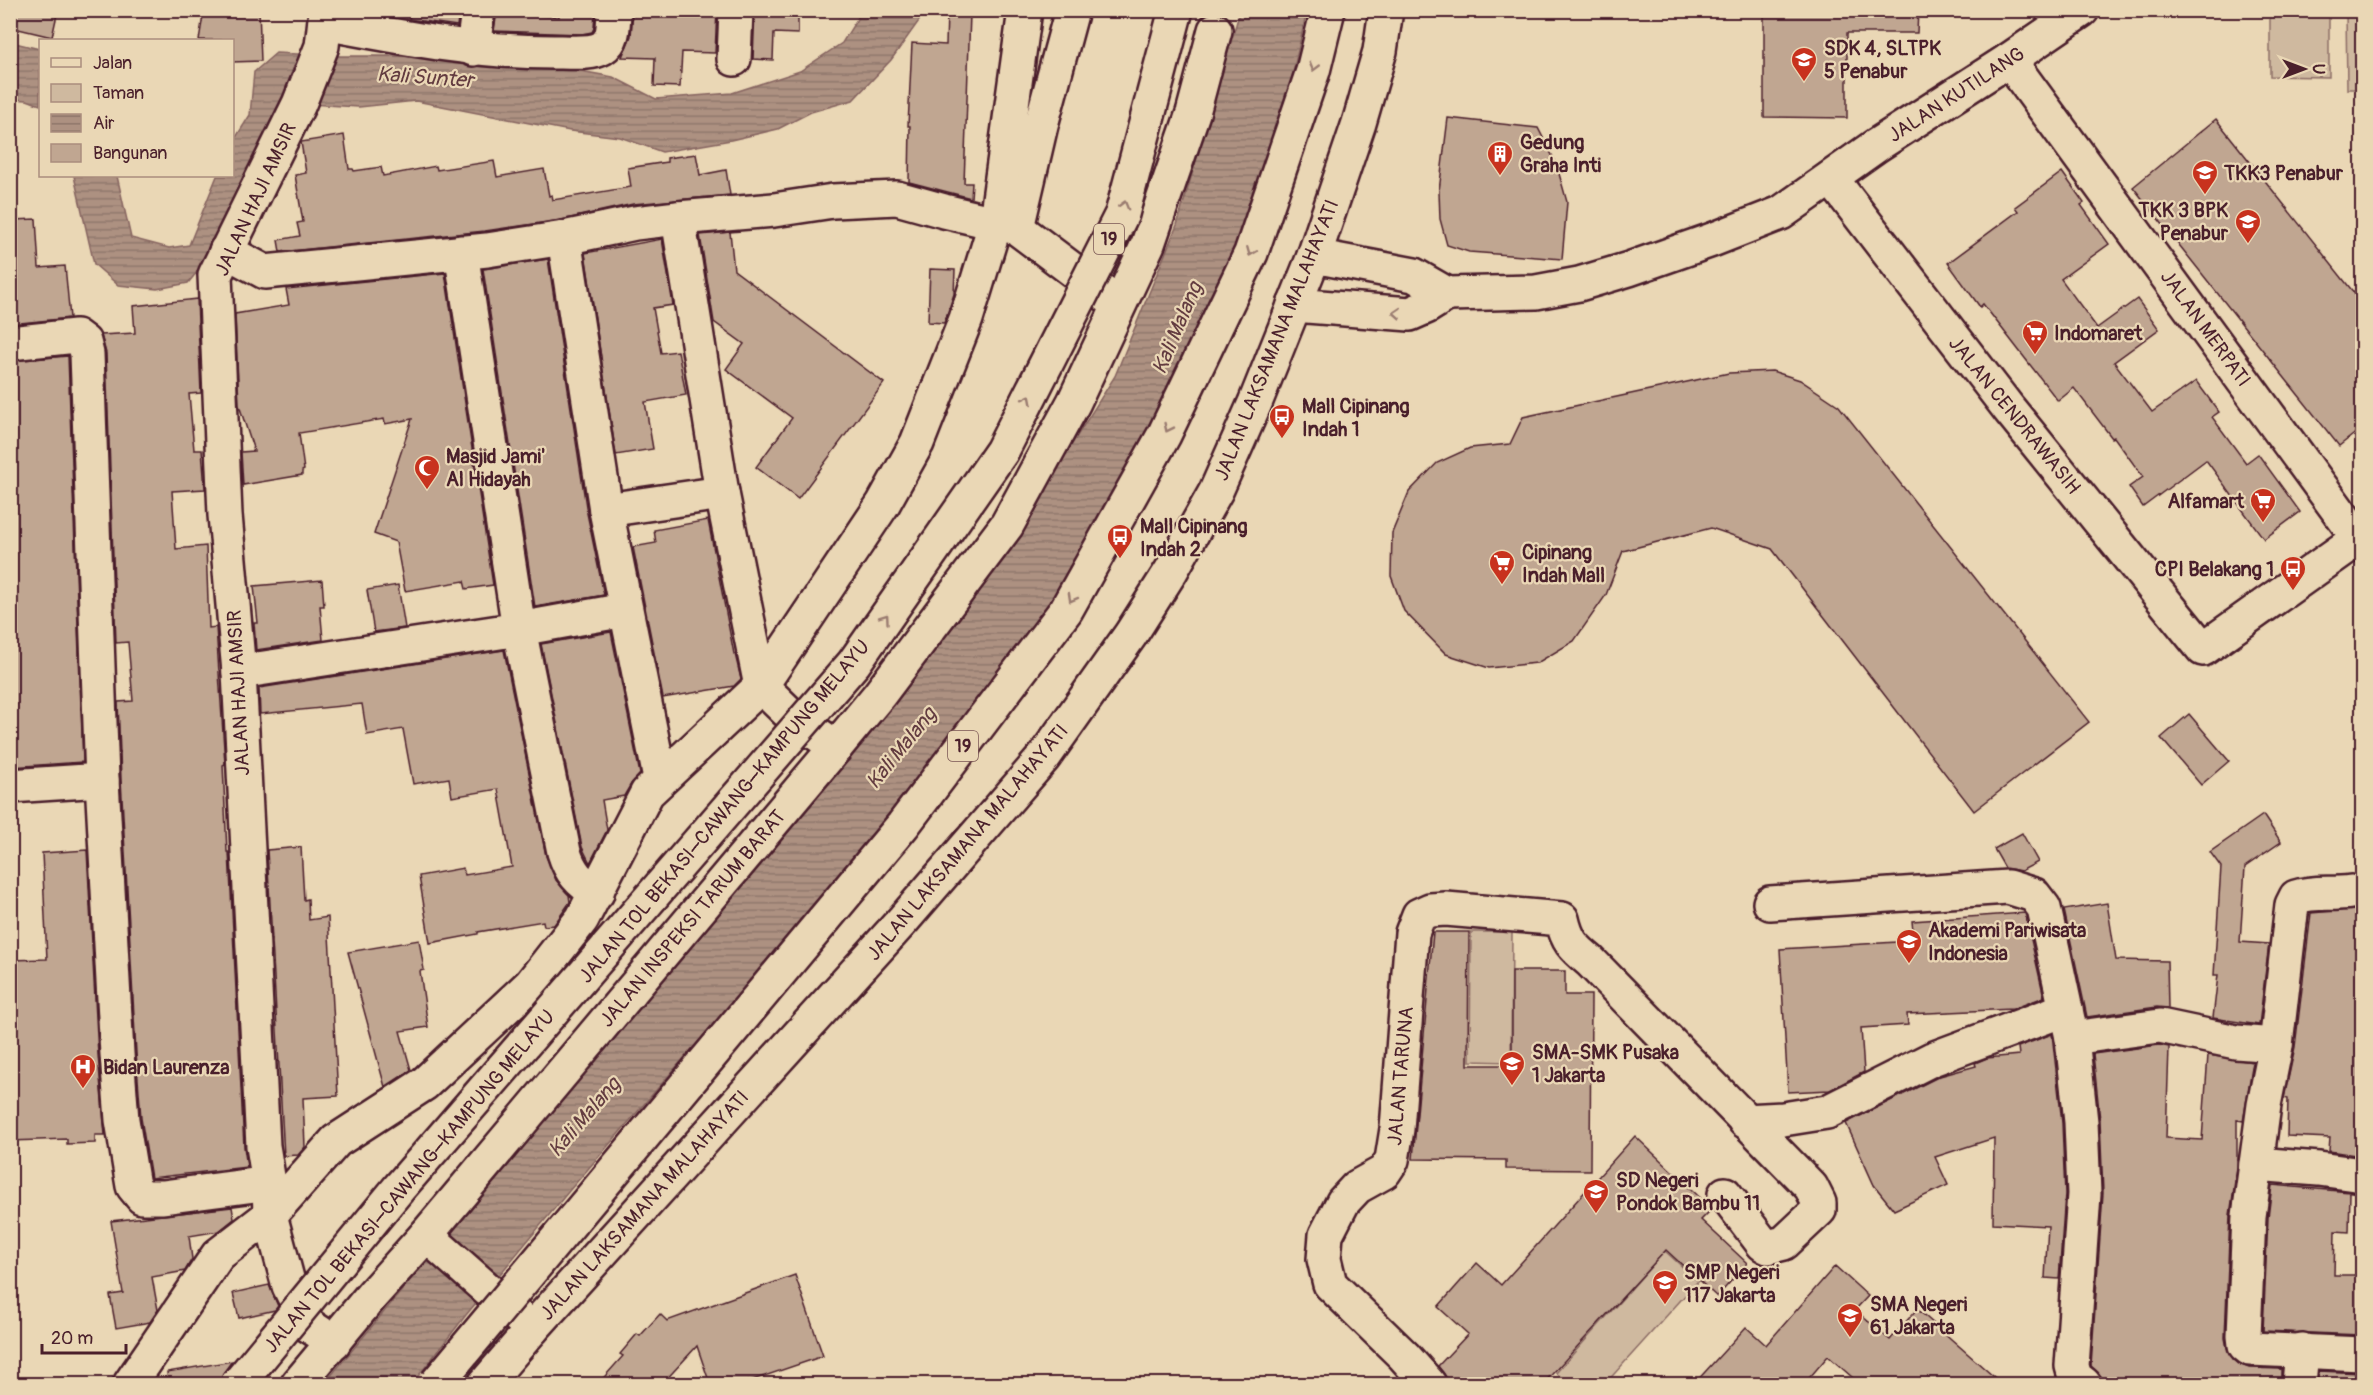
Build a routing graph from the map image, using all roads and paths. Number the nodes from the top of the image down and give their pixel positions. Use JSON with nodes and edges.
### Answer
{"nodes":[{"id":1,"x":478,"y":10,"type":"edge"},
{"id":2,"x":614,"y":10,"type":"edge"},
{"id":3,"x":735,"y":10,"type":"edge"},
{"id":4,"x":1025,"y":10,"type":"edge"},
{"id":5,"x":1072,"y":10,"type":"edge"},
{"id":6,"x":1176,"y":10,"type":"edge"},
{"id":7,"x":1328,"y":10,"type":"edge"},
{"id":8,"x":1386,"y":10,"type":"edge"},
{"id":9,"x":2082,"y":10,"type":"edge"},
{"id":10,"x":324,"y":26,"type":"edge"},
{"id":11,"x":1215,"y":30,"type":"dead end"},
{"id":12,"x":473,"y":49,"type":"junction"},
{"id":13,"x":734,"y":59,"type":"dead end"},
{"id":14,"x":2010,"y":60,"type":"junction"},
{"id":15,"x":1831,"y":178,"type":"junction"},
{"id":16,"x":678,"y":218,"type":"junction"},
{"id":17,"x":1007,"y":225,"type":"junction"},
{"id":18,"x":564,"y":238,"type":"junction"},
{"id":19,"x":226,"y":251,"type":"junction"},
{"id":20,"x":461,"y":252,"type":"junction"},
{"id":21,"x":1314,"y":256,"type":"junction"},
{"id":22,"x":1447,"y":294,"type":"junction"},
{"id":23,"x":1119,"y":305,"type":"junction"},
{"id":24,"x":1294,"y":305,"type":"junction"},
{"id":25,"x":10,"y":343,"type":"edge"},
{"id":26,"x":722,"y":493,"type":"junction"},
{"id":27,"x":606,"y":510,"type":"junction"},
{"id":28,"x":2361,"y":537,"type":"edge"},
{"id":29,"x":625,"y":610,"type":"junction"},
{"id":30,"x":519,"y":629,"type":"junction"},
{"id":31,"x":239,"y":672,"type":"junction"},
{"id":32,"x":760,"y":686,"type":"junction"},
{"id":33,"x":836,"y":747,"type":"junction"},
{"id":34,"x":660,"y":778,"type":"junction"},
{"id":35,"x":102,"y":780,"type":"junction"},
{"id":36,"x":10,"y":786,"type":"edge"},
{"id":37,"x":2350,"y":892,"type":"dead end"},
{"id":38,"x":597,"y":893,"type":"junction"},
{"id":39,"x":1770,"y":903,"type":"dead end"},
{"id":40,"x":531,"y":984,"type":"junction"},
{"id":41,"x":2069,"y":1024,"type":"junction"},
{"id":42,"x":2276,"y":1045,"type":"junction"},
{"id":43,"x":581,"y":1051,"type":"junction"},
{"id":44,"x":1745,"y":1121,"type":"junction"},
{"id":45,"x":2256,"y":1164,"type":"junction"},
{"id":46,"x":2362,"y":1175,"type":"edge"},
{"id":47,"x":1725,"y":1194,"type":"dead end"},
{"id":48,"x":269,"y":1199,"type":"junction"},
{"id":49,"x":432,"y":1240,"type":"junction"},
{"id":50,"x":523,"y":1321,"type":"junction"},
{"id":51,"x":334,"y":1342,"type":"junction"},
{"id":52,"x":2302,"y":1350,"type":"junction"},
{"id":53,"x":2362,"y":1353,"type":"edge"},
{"id":54,"x":130,"y":1384,"type":"edge"},
{"id":55,"x":238,"y":1384,"type":"edge"},
{"id":56,"x":298,"y":1384,"type":"edge"},
{"id":57,"x":436,"y":1384,"type":"edge"},
{"id":58,"x":484,"y":1384,"type":"edge"},
{"id":59,"x":1429,"y":1384,"type":"edge"},
{"id":60,"x":2084,"y":1384,"type":"edge"},
{"id":61,"x":2299,"y":1384,"type":"edge"}],
"edges":[{"from":1,"to":12,"type":"main road"},
{"from":2,"to":12,"type":"main road"},
{"from":3,"to":13,"type":"main road"},
{"from":4,"to":17,"type":"main road"},
{"from":5,"to":17,"type":"main road"},
{"from":55,"to":6,"type":"main road","name":"JALAN TOL BEKASI–CAWANG–KAMPUNG MELAYU","number":"19","one_way":true,"bridge":true},
{"from":7,"to":57,"type":"main road","number":"19","one_way":true,"bridge":true},
{"from":8,"to":21,"type":"main road","name":"JALAN LAKSAMANA MALAHAYATI"},
{"from":9,"to":14,"type":"main road","name":"JALAN KUTILANG"},
{"from":10,"to":12,"type":"main road"},
{"from":10,"to":19,"type":"main road","name":"JALAN HAJI AMSIR"},
{"from":11,"to":23,"type":"main road","name":"JALAN INSPEKSI TARUM BARAT"},
{"from":14,"to":15,"type":"main road","name":"JALAN KUTILANG"},
{"from":14,"to":28,"type":"main road","name":"JALAN MERPATI"},
{"from":15,"to":22,"type":"main road","name":"JALAN KUTILANG"},
{"from":15,"to":28,"type":"main road","name":"JALAN CENDRAWASIH"},
{"from":16,"to":17,"type":"main road"},
{"from":16,"to":18,"type":"main road"},
{"from":16,"to":26,"type":"main road"},
{"from":17,"to":23,"type":"main road"},
{"from":17,"to":32,"type":"main road"},
{"from":18,"to":20,"type":"main road"},
{"from":18,"to":27,"type":"main road"},
{"from":19,"to":20,"type":"main road"},
{"from":19,"to":31,"type":"main road","name":"JALAN HAJI AMSIR"},
{"from":20,"to":30,"type":"main road"},
{"from":21,"to":22,"type":"main road"},
{"from":21,"to":24,"type":"main road","name":"JALAN LAKSAMANA MALAHAYATI"},
{"from":22,"to":24,"type":"main road","one_way":true},
{"from":23,"to":33,"type":"main road","name":"JALAN INSPEKSI TARUM BARAT"},
{"from":24,"to":50,"type":"main road","name":"JALAN LAKSAMANA MALAHAYATI"},
{"from":25,"to":35,"type":"main road"},
{"from":26,"to":27,"type":"main road"},
{"from":26,"to":32,"type":"main road"},
{"from":27,"to":29,"type":"main road"},
{"from":29,"to":30,"type":"main road"},
{"from":29,"to":34,"type":"main road"},
{"from":30,"to":31,"type":"main road"},
{"from":30,"to":38,"type":"main road"},
{"from":31,"to":48,"type":"main road","name":"JALAN HAJI AMSIR"},
{"from":32,"to":33,"type":"main road"},
{"from":32,"to":34,"type":"main road"},
{"from":33,"to":43,"type":"main road","name":"JALAN INSPEKSI TARUM BARAT"},
{"from":34,"to":38,"type":"main road"},
{"from":35,"to":36,"type":"main road"},
{"from":35,"to":48,"type":"main road"},
{"from":37,"to":42,"type":"main road"},
{"from":38,"to":40,"type":"main road"},
{"from":39,"to":41,"type":"main road"},
{"from":40,"to":43,"type":"main road"},
{"from":40,"to":48,"type":"main road"},
{"from":41,"to":42,"type":"main road"},
{"from":41,"to":44,"type":"main road"},
{"from":41,"to":60,"type":"main road"},
{"from":42,"to":45,"type":"main road"},
{"from":43,"to":49,"type":"main road","name":"JALAN INSPEKSI TARUM BARAT"},
{"from":44,"to":47,"type":"main road"},
{"from":44,"to":59,"type":"main road","name":"JALAN TARUNA"},
{"from":45,"to":46,"type":"main road"},
{"from":45,"to":52,"type":"main road"},
{"from":48,"to":51,"type":"main road","name":"JALAN HAJI AMSIR"},
{"from":48,"to":54,"type":"main road"},
{"from":49,"to":50,"type":"main road"},
{"from":49,"to":51,"type":"main road","name":"JALAN INSPEKSI TARUM BARAT"},
{"from":50,"to":58,"type":"main road","name":"JALAN LAKSAMANA MALAHAYATI"},
{"from":51,"to":56,"type":"main road","name":"JALAN INSPEKSI TARUM BARAT"},
{"from":52,"to":53,"type":"main road"},
{"from":52,"to":61,"type":"main road"}]}
